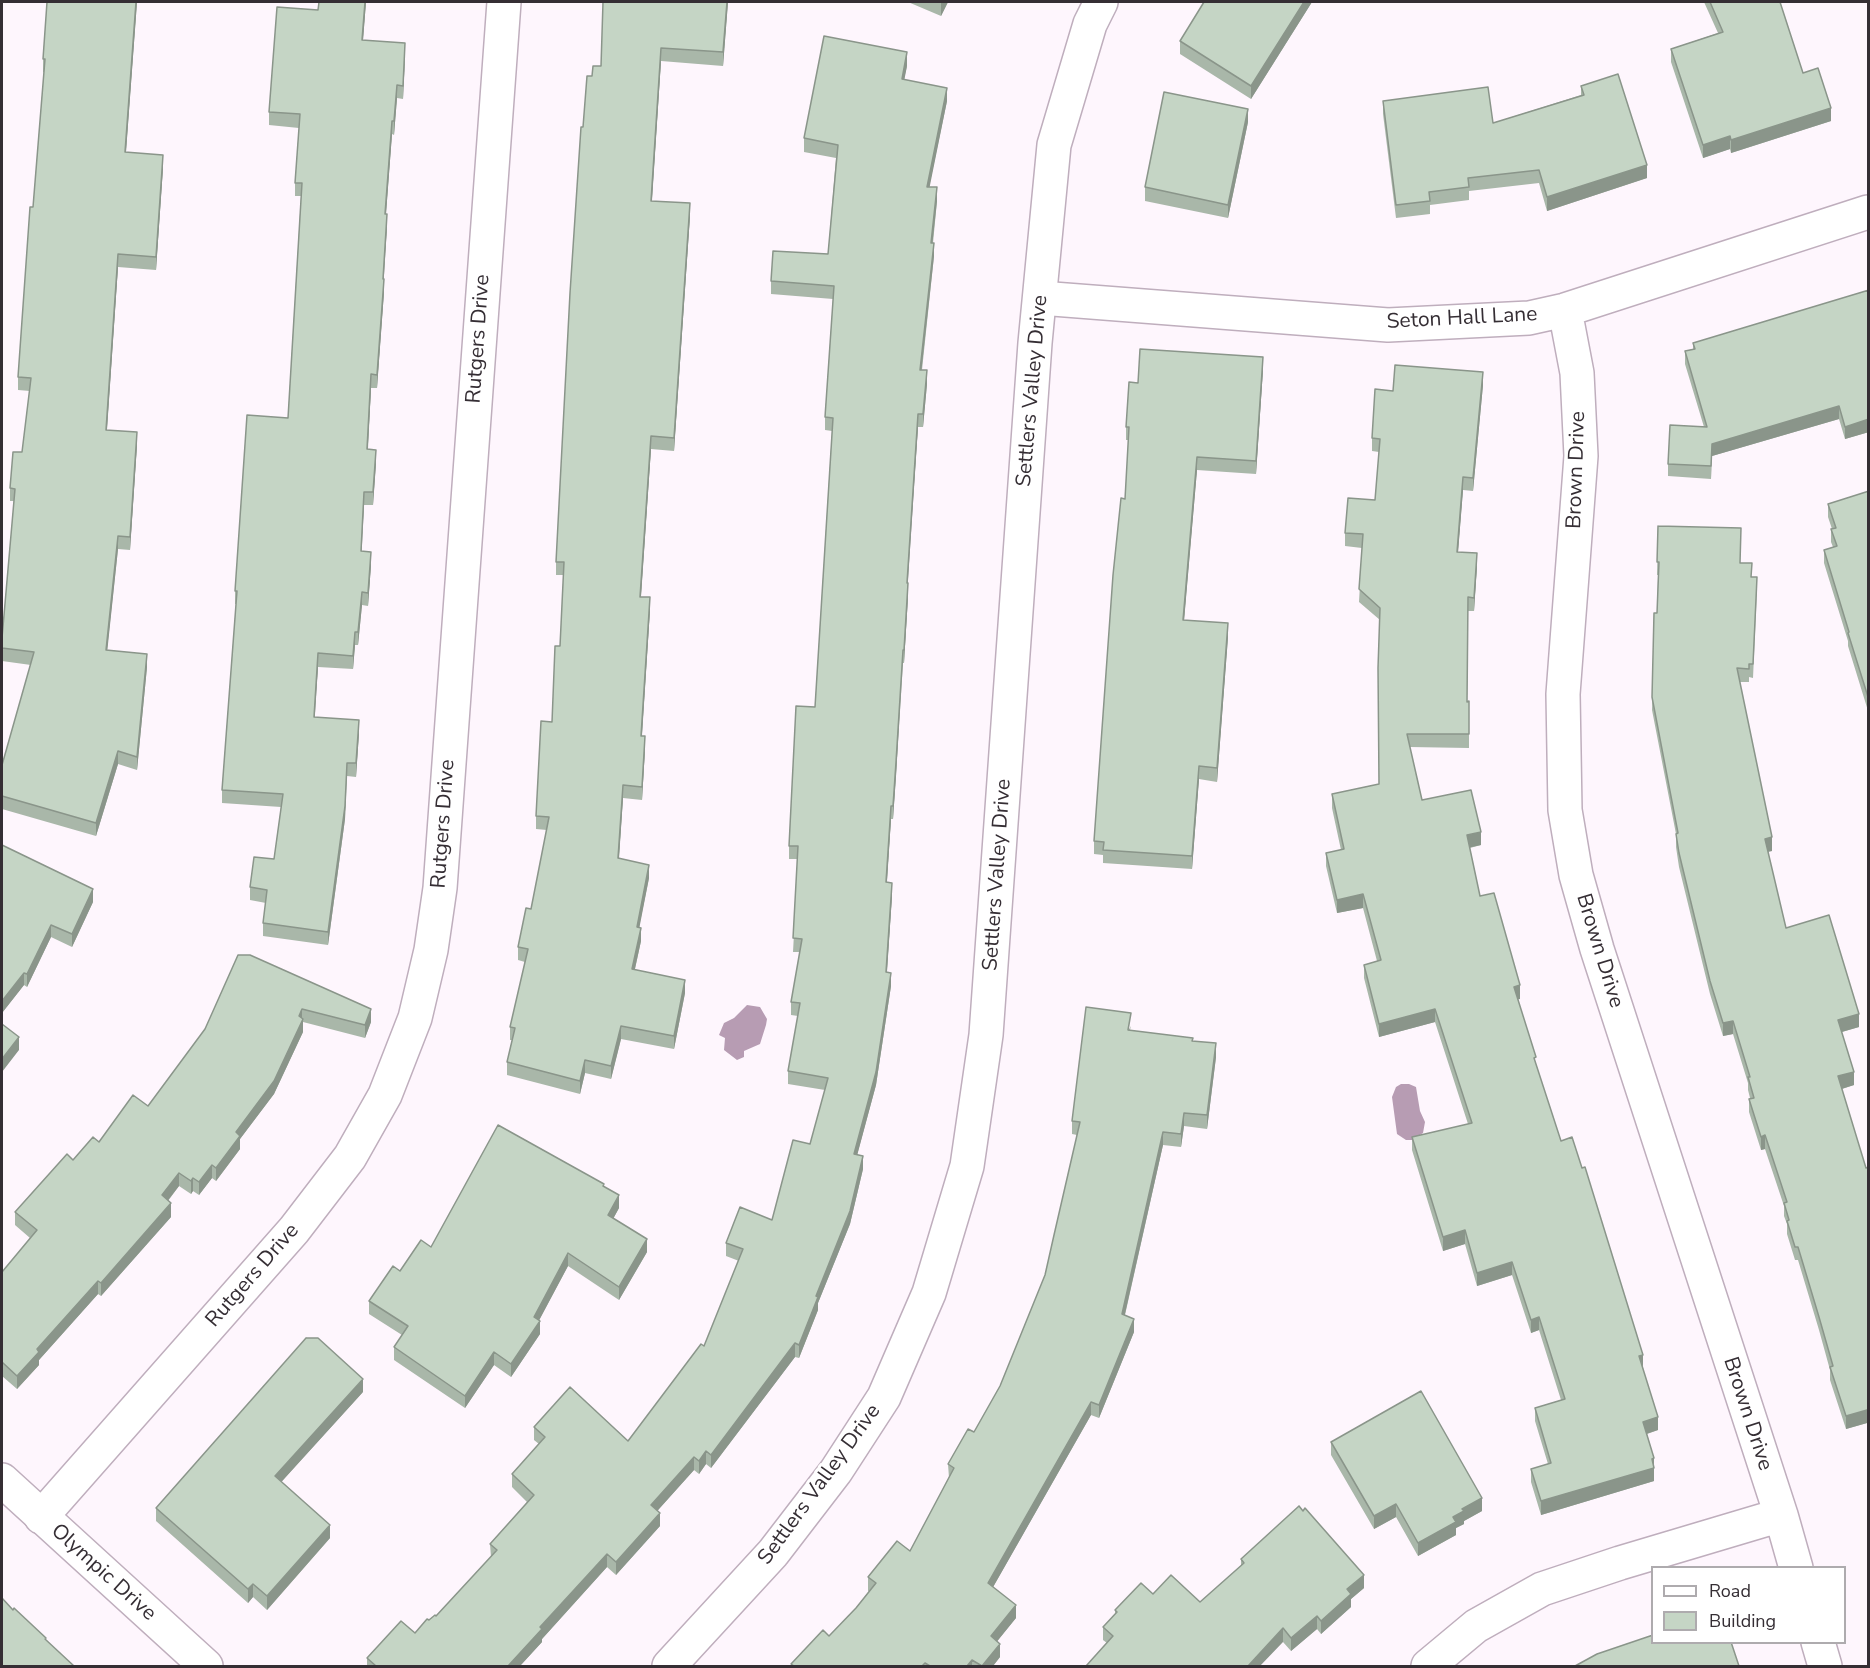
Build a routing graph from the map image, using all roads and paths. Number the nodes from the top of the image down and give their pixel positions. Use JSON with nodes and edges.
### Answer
{"nodes":[{"id":1,"x":504,"y":2,"type":"edge"},
{"id":2,"x":1101,"y":2,"type":"edge"},
{"id":3,"x":1869,"y":212,"type":"edge"},
{"id":4,"x":1040,"y":298,"type":"junction"},
{"id":5,"x":1565,"y":310,"type":"junction"},
{"id":6,"x":2,"y":1480,"type":"edge"},
{"id":7,"x":1781,"y":1515,"type":"junction"},
{"id":8,"x":41,"y":1517,"type":"junction"},
{"id":9,"x":1795,"y":1566,"type":"edge"},
{"id":10,"x":1819,"y":1644,"type":"edge"},
{"id":11,"x":206,"y":1666,"type":"edge"},
{"id":12,"x":669,"y":1666,"type":"edge"},
{"id":13,"x":1428,"y":1666,"type":"edge"},
{"id":14,"x":1825,"y":1666,"type":"edge"}],
"edges":[{"from":1,"to":8,"type":"street","name":"Rutgers Drive"},
{"from":2,"to":4,"type":"street","name":"Settlers Valley Drive"},
{"from":3,"to":5,"type":"street","name":"Seton Hall Lane"},
{"from":4,"to":5,"type":"street","name":"Seton Hall Lane"},
{"from":4,"to":12,"type":"street","name":"Settlers Valley Drive"},
{"from":5,"to":7,"type":"street","name":"Brown Drive"},
{"from":6,"to":8,"type":"street","name":"Olympic Drive"},
{"from":7,"to":9,"type":"street","name":"Brown Drive"},
{"from":7,"to":13,"type":"street"},
{"from":8,"to":11,"type":"street","name":"Olympic Drive"},
{"from":10,"to":14,"type":"street"}]}
